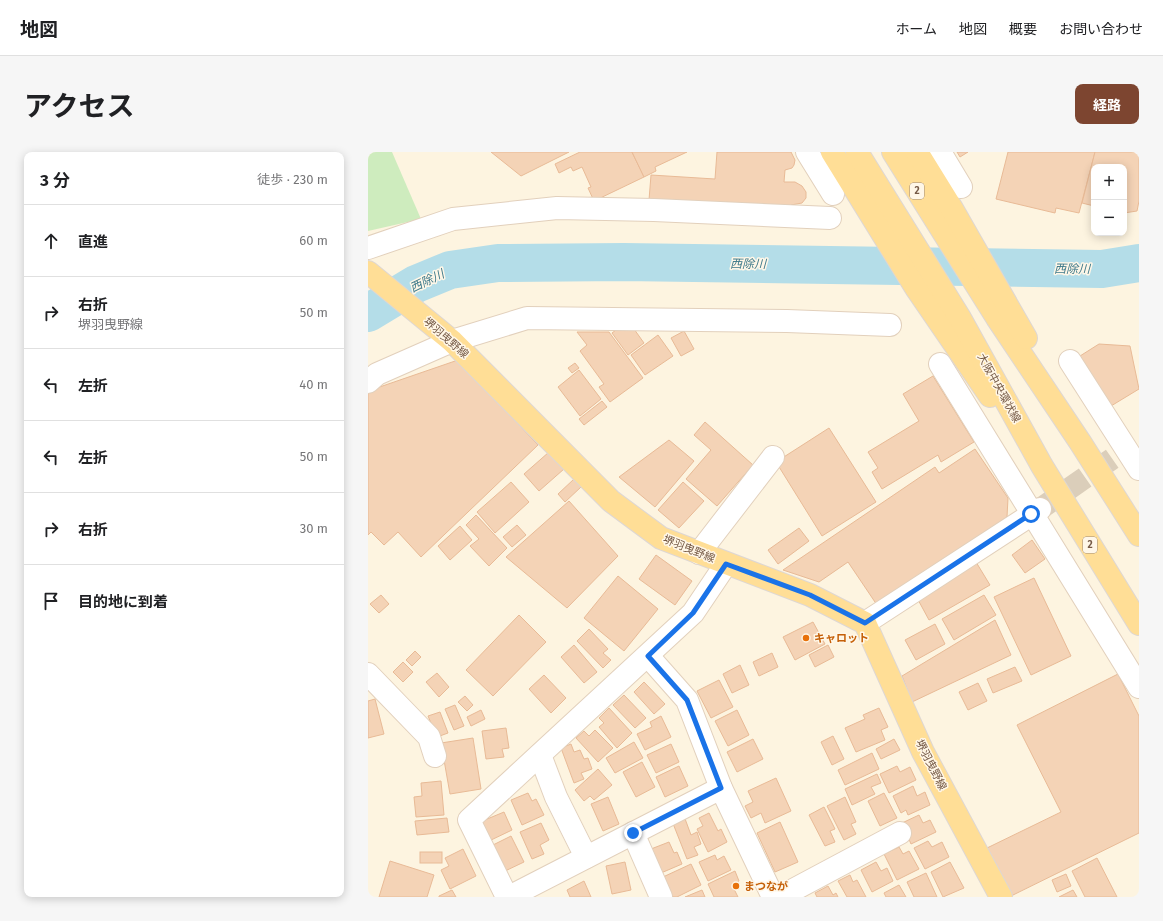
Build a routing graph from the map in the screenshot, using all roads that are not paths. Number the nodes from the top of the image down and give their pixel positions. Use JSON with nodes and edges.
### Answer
{"nodes":[{"id":1,"x":807,"y":152,"type":"edge"},
{"id":2,"x":832,"y":152,"type":"edge"},
{"id":3,"x":858,"y":152,"type":"edge"},
{"id":4,"x":893,"y":152,"type":"edge"},
{"id":5,"x":917,"y":152,"type":"edge"},
{"id":6,"x":940,"y":152,"type":"edge"},
{"id":7,"x":960,"y":187,"type":"dead end"},
{"id":8,"x":368,"y":248,"type":"edge"},
{"id":9,"x":368,"y":272,"type":"edge"},
{"id":10,"x":1006,"y":318,"type":"junction"},
{"id":11,"x":890,"y":325,"type":"dead end"},
{"id":12,"x":447,"y":337,"type":"junction"},
{"id":13,"x":1070,"y":361,"type":"dead end"},
{"id":14,"x":940,"y":364,"type":"dead end"},
{"id":15,"x":368,"y":382,"type":"edge"},
{"id":16,"x":1128,"y":448,"type":"edge"},
{"id":17,"x":773,"y":457,"type":"dead end"},
{"id":18,"x":1042,"y":466,"type":"junction"},
{"id":19,"x":1139,"y":469,"type":"edge"},
{"id":20,"x":1036,"y":511,"type":"junction"},
{"id":21,"x":1139,"y":535,"type":"edge"},
{"id":22,"x":699,"y":553,"type":"junction"},
{"id":23,"x":726,"y":564,"type":"junction"},
{"id":24,"x":865,"y":623,"type":"junction"},
{"id":25,"x":1139,"y":624,"type":"edge"},
{"id":26,"x":648,"y":656,"type":"junction"},
{"id":27,"x":368,"y":674,"type":"edge"},
{"id":28,"x":1139,"y":687,"type":"edge"},
{"id":29,"x":540,"y":755,"type":"junction"},
{"id":30,"x":435,"y":756,"type":"dead end"},
{"id":31,"x":721,"y":788,"type":"junction"},
{"id":32,"x":633,"y":833,"type":"junction"},
{"id":33,"x":900,"y":833,"type":"dead end"},
{"id":34,"x":586,"y":857,"type":"junction"},
{"id":35,"x":997,"y":896,"type":"edge"},
{"id":36,"x":508,"y":897,"type":"edge"},
{"id":37,"x":661,"y":897,"type":"edge"},
{"id":38,"x":773,"y":897,"type":"edge"},
{"id":39,"x":780,"y":897,"type":"edge"}],
"edges":[{"from":1,"to":8,"type":"street"},
{"from":2,"to":18,"type":"main road"},
{"from":3,"to":18,"type":"main road","name":"大阪中央環状線","number":"2"},
{"from":4,"to":10,"type":"main road","number":"2"},
{"from":5,"to":10,"type":"main road"},
{"from":6,"to":7,"type":"street"},
{"from":9,"to":12,"type":"main road","name":"堺羽曳野線"},
{"from":10,"to":21,"type":"main road"},
{"from":11,"to":12,"type":"street"},
{"from":12,"to":15,"type":"street"},
{"from":12,"to":22,"type":"main road","name":"堺羽曳野線"},
{"from":13,"to":16,"type":"street"},
{"from":14,"to":20,"type":"street"},
{"from":16,"to":19,"type":"street"},
{"from":17,"to":22,"type":"street"},
{"from":18,"to":25,"type":"main road","name":"大阪中央環状線","number":"2"},
{"from":20,"to":24,"type":"street"},
{"from":20,"to":28,"type":"street"},
{"from":22,"to":23,"type":"main road","name":"堺羽曳野線"},
{"from":23,"to":24,"type":"main road","name":"堺羽曳野線"},
{"from":23,"to":26,"type":"street"},
{"from":24,"to":35,"type":"main road","name":"堺羽曳野線"},
{"from":26,"to":29,"type":"street"},
{"from":26,"to":31,"type":"street"},
{"from":27,"to":30,"type":"street"},
{"from":29,"to":34,"type":"street"},
{"from":29,"to":36,"type":"street"},
{"from":31,"to":32,"type":"street"},
{"from":31,"to":38,"type":"street"},
{"from":32,"to":34,"type":"street"},
{"from":32,"to":37,"type":"street"},
{"from":33,"to":39,"type":"street"},
{"from":34,"to":36,"type":"street"}]}
